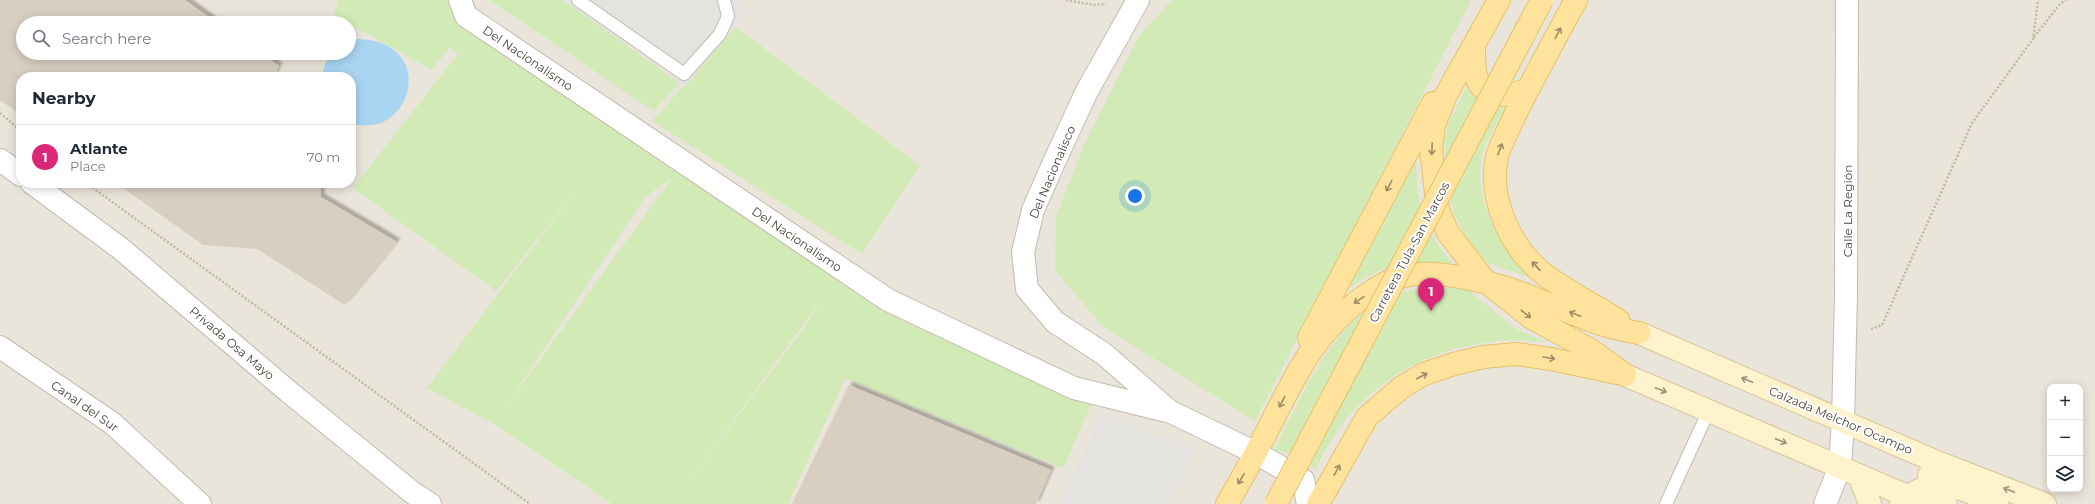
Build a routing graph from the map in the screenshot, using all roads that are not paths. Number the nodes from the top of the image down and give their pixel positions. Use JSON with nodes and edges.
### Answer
{"nodes":[{"id":1,"x":460,"y":0,"type":"edge"},
{"id":2,"x":578,"y":0,"type":"edge"},
{"id":3,"x":724,"y":0,"type":"edge"},
{"id":4,"x":1139,"y":0,"type":"edge"},
{"id":5,"x":1499,"y":0,"type":"edge"},
{"id":6,"x":1542,"y":0,"type":"edge"},
{"id":7,"x":1576,"y":0,"type":"edge"},
{"id":8,"x":1847,"y":0,"type":"edge"},
{"id":9,"x":1474,"y":46,"type":"junction"},
{"id":10,"x":1527,"y":90,"type":"junction"},
{"id":11,"x":1446,"y":95,"type":"junction"},
{"id":12,"x":0,"y":160,"type":"edge"},
{"id":13,"x":16,"y":171,"type":"edge"},
{"id":14,"x":39,"y":188,"type":"edge"},
{"id":15,"x":1486,"y":282,"type":"junction"},
{"id":16,"x":1639,"y":333,"type":"junction"},
{"id":17,"x":0,"y":347,"type":"edge"},
{"id":18,"x":1304,"y":360,"type":"junction"},
{"id":19,"x":1625,"y":375,"type":"junction"},
{"id":20,"x":1709,"y":410,"type":"junction"},
{"id":21,"x":1171,"y":412,"type":"junction"},
{"id":22,"x":1843,"y":422,"type":"junction"},
{"id":23,"x":1889,"y":441,"type":"junction"},
{"id":24,"x":1256,"y":454,"type":"junction"},
{"id":25,"x":1850,"y":471,"type":"junction"},
{"id":26,"x":1938,"y":484,"type":"junction"},
{"id":27,"x":1911,"y":501,"type":"edge"},
{"id":28,"x":200,"y":504,"type":"edge"},
{"id":29,"x":430,"y":504,"type":"edge"},
{"id":30,"x":1227,"y":504,"type":"edge"},
{"id":31,"x":1276,"y":504,"type":"edge"},
{"id":32,"x":1308,"y":504,"type":"edge"},
{"id":33,"x":1318,"y":504,"type":"edge"},
{"id":34,"x":1666,"y":504,"type":"edge"},
{"id":35,"x":1825,"y":504,"type":"edge"},
{"id":36,"x":1870,"y":504,"type":"edge"},
{"id":37,"x":1946,"y":504,"type":"edge"},
{"id":38,"x":1997,"y":504,"type":"edge"},
{"id":39,"x":2045,"y":504,"type":"edge"}],
"edges":[{"from":1,"to":21,"type":"street","name":"Del Nacionalismo"},
{"from":2,"to":3,"type":"lane"},
{"from":4,"to":21,"type":"street","name":"Del Nacionalisco"},
{"from":5,"to":9,"type":"main road"},
{"from":6,"to":31,"type":"main road","name":"Carretera Tula-San Marcos","bridge":true},
{"from":10,"to":7,"type":"main road","one_way":true},
{"from":8,"to":22,"type":"street","name":"Calle La Región"},
{"from":9,"to":10,"type":"main road"},
{"from":9,"to":11,"type":"main road"},
{"from":16,"to":10,"type":"main road","one_way":true},
{"from":11,"to":15,"type":"main road","one_way":true},
{"from":11,"to":18,"type":"main road","one_way":true},
{"from":12,"to":13,"type":"street"},
{"from":14,"to":29,"type":"street","name":"Privada Osa Mayo"},
{"from":16,"to":15,"type":"main road","one_way":true},
{"from":15,"to":18,"type":"main road","one_way":true},
{"from":15,"to":19,"type":"main road","one_way":true},
{"from":22,"to":16,"type":"main road","name":"Calzada Melchor Ocampo","one_way":true},
{"from":17,"to":28,"type":"street","name":"Canal del Sur"},
{"from":18,"to":24,"type":"main road","one_way":true},
{"from":19,"to":20,"type":"main road","one_way":true},
{"from":33,"to":19,"type":"main road","one_way":true},
{"from":20,"to":25,"type":"main road","one_way":true},
{"from":20,"to":34,"type":"lane"},
{"from":21,"to":24,"type":"street"},
{"from":22,"to":23,"type":"main road","name":"Calzada Melchor Ocampo"},
{"from":22,"to":25,"type":"street","name":"Calle La Región"},
{"from":23,"to":26,"type":"main road"},
{"from":39,"to":23,"type":"main road","name":"Calzada Melchor Ocampo","one_way":true},
{"from":24,"to":30,"type":"main road","one_way":true},
{"from":24,"to":32,"type":"street"},
{"from":25,"to":27,"type":"main road"},
{"from":25,"to":35,"type":"street","name":"Calle La Región"},
{"from":25,"to":36,"type":"main road"},
{"from":26,"to":27,"type":"main road"},
{"from":26,"to":37,"type":"main road"},
{"from":26,"to":38,"type":"main road"}]}
